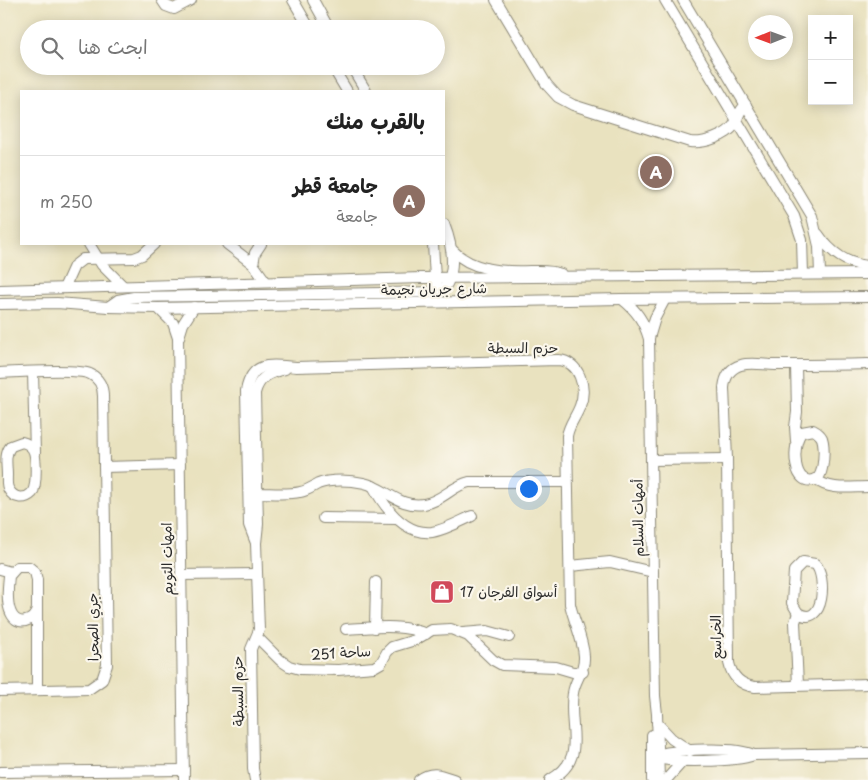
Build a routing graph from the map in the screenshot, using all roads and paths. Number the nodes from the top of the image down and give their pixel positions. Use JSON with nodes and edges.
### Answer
{"nodes":[{"id":1,"x":162,"y":0,"type":"edge"},
{"id":2,"x":191,"y":0,"type":"edge"},
{"id":3,"x":293,"y":0,"type":"edge"},
{"id":4,"x":313,"y":0,"type":"edge"},
{"id":5,"x":496,"y":0,"type":"edge"},
{"id":6,"x":665,"y":0,"type":"edge"},
{"id":7,"x":683,"y":0,"type":"edge"},
{"id":8,"x":305,"y":20,"type":"edge"},
{"id":9,"x":324,"y":20,"type":"edge"},
{"id":10,"x":337,"y":75,"type":"edge"},
{"id":11,"x":356,"y":75,"type":"edge"},
{"id":12,"x":345,"y":90,"type":"edge"},
{"id":13,"x":365,"y":90,"type":"edge"},
{"id":14,"x":746,"y":105,"type":"junction"},
{"id":15,"x":736,"y":121,"type":"junction"},
{"id":16,"x":445,"y":228,"type":"edge"},
{"id":17,"x":816,"y":231,"type":"junction"},
{"id":18,"x":84,"y":245,"type":"edge"},
{"id":19,"x":90,"y":245,"type":"edge"},
{"id":20,"x":149,"y":245,"type":"edge"},
{"id":21,"x":228,"y":245,"type":"edge"},
{"id":22,"x":260,"y":245,"type":"edge"},
{"id":23,"x":433,"y":245,"type":"edge"},
{"id":24,"x":451,"y":249,"type":"junction"},
{"id":25,"x":97,"y":258,"type":"junction"},
{"id":26,"x":80,"y":260,"type":"junction"},
{"id":27,"x":253,"y":264,"type":"junction"},
{"id":28,"x":868,"y":266,"type":"edge"},
{"id":29,"x":803,"y":274,"type":"junction"},
{"id":30,"x":820,"y":274,"type":"junction"},
{"id":31,"x":868,"y":274,"type":"edge"},
{"id":32,"x":435,"y":278,"type":"junction"},
{"id":33,"x":450,"y":278,"type":"junction"},
{"id":34,"x":566,"y":278,"type":"junction"},
{"id":35,"x":266,"y":282,"type":"junction"},
{"id":36,"x":123,"y":286,"type":"junction"},
{"id":37,"x":64,"y":288,"type":"junction"},
{"id":38,"x":0,"y":290,"type":"edge"},
{"id":39,"x":441,"y":292,"type":"junction"},
{"id":40,"x":868,"y":297,"type":"edge"},
{"id":41,"x":622,"y":299,"type":"junction"},
{"id":42,"x":665,"y":299,"type":"junction"},
{"id":43,"x":457,"y":302,"type":"junction"},
{"id":44,"x":422,"y":303,"type":"junction"},
{"id":45,"x":0,"y":304,"type":"edge"},
{"id":46,"x":108,"y":307,"type":"junction"},
{"id":47,"x":194,"y":307,"type":"junction"},
{"id":48,"x":158,"y":308,"type":"junction"},
{"id":49,"x":178,"y":338,"type":"junction"},
{"id":50,"x":649,"y":339,"type":"junction"},
{"id":51,"x":868,"y":364,"type":"edge"},
{"id":52,"x":796,"y":365,"type":"junction"},
{"id":53,"x":33,"y":372,"type":"junction"},
{"id":54,"x":0,"y":373,"type":"edge"},
{"id":55,"x":797,"y":412,"type":"junction"},
{"id":56,"x":34,"y":423,"type":"junction"},
{"id":57,"x":809,"y":430,"type":"junction"},
{"id":58,"x":18,"y":442,"type":"junction"},
{"id":59,"x":796,"y":442,"type":"junction"},
{"id":60,"x":35,"y":454,"type":"junction"},
{"id":61,"x":727,"y":459,"type":"junction"},
{"id":62,"x":651,"y":460,"type":"junction"},
{"id":63,"x":180,"y":464,"type":"junction"},
{"id":64,"x":104,"y":467,"type":"junction"},
{"id":65,"x":252,"y":474,"type":"junction"},
{"id":66,"x":815,"y":479,"type":"junction"},
{"id":67,"x":567,"y":482,"type":"junction"},
{"id":68,"x":373,"y":486,"type":"junction"},
{"id":69,"x":868,"y":487,"type":"edge"},
{"id":70,"x":4,"y":490,"type":"edge"},
{"id":71,"x":258,"y":494,"type":"junction"},
{"id":72,"x":472,"y":516,"type":"dead end"},
{"id":73,"x":323,"y":518,"type":"dead end"},
{"id":74,"x":397,"y":519,"type":"junction"},
{"id":75,"x":256,"y":543,"type":"junction"},
{"id":76,"x":570,"y":566,"type":"junction"},
{"id":77,"x":0,"y":569,"type":"edge"},
{"id":78,"x":11,"y":572,"type":"junction"},
{"id":79,"x":653,"y":572,"type":"junction"},
{"id":80,"x":257,"y":574,"type":"junction"},
{"id":81,"x":181,"y":575,"type":"junction"},
{"id":82,"x":376,"y":582,"type":"dead end"},
{"id":83,"x":38,"y":609,"type":"junction"},
{"id":84,"x":798,"y":612,"type":"junction"},
{"id":85,"x":23,"y":621,"type":"junction"},
{"id":86,"x":376,"y":628,"type":"junction"},
{"id":87,"x":346,"y":630,"type":"dead end"},
{"id":88,"x":462,"y":633,"type":"junction"},
{"id":89,"x":426,"y":634,"type":"junction"},
{"id":90,"x":257,"y":637,"type":"junction"},
{"id":91,"x":509,"y":637,"type":"dead end"},
{"id":92,"x":36,"y":638,"type":"junction"},
{"id":93,"x":582,"y":672,"type":"junction"},
{"id":94,"x":868,"y":684,"type":"edge"},
{"id":95,"x":798,"y":685,"type":"junction"},
{"id":96,"x":37,"y":690,"type":"junction"},
{"id":97,"x":0,"y":691,"type":"edge"},
{"id":98,"x":654,"y":696,"type":"junction"},
{"id":99,"x":657,"y":723,"type":"junction"},
{"id":100,"x":691,"y":751,"type":"junction"},
{"id":101,"x":868,"y":753,"type":"edge"},
{"id":102,"x":754,"y":755,"type":"junction"},
{"id":103,"x":657,"y":757,"type":"junction"},
{"id":104,"x":682,"y":761,"type":"junction"},
{"id":105,"x":0,"y":772,"type":"edge"},
{"id":106,"x":184,"y":775,"type":"edge"},
{"id":107,"x":420,"y":779,"type":"edge"},
{"id":108,"x":255,"y":780,"type":"edge"},
{"id":109,"x":455,"y":780,"type":"edge"},
{"id":110,"x":550,"y":780,"type":"edge"},
{"id":111,"x":652,"y":780,"type":"edge"},
{"id":112,"x":659,"y":780,"type":"edge"},
{"id":113,"x":666,"y":780,"type":"edge"}],
"edges":[{"from":1,"to":2,"type":"street"},
{"from":3,"to":8,"type":"street"},
{"from":4,"to":9,"type":"street"},
{"from":5,"to":15,"type":"street"},
{"from":6,"to":15,"type":"street"},
{"from":7,"to":14,"type":"street"},
{"from":10,"to":12,"type":"street"},
{"from":11,"to":13,"type":"street"},
{"from":14,"to":15,"type":"street"},
{"from":14,"to":17,"type":"street"},
{"from":15,"to":29,"type":"street"},
{"from":16,"to":24,"type":"street"},
{"from":17,"to":28,"type":"street"},
{"from":17,"to":30,"type":"street"},
{"from":18,"to":26,"type":"street"},
{"from":19,"to":25,"type":"street"},
{"from":20,"to":25,"type":"street"},
{"from":21,"to":27,"type":"street"},
{"from":22,"to":27,"type":"street"},
{"from":23,"to":32,"type":"street"},
{"from":24,"to":33,"type":"street"},
{"from":24,"to":34,"type":"street"},
{"from":25,"to":26,"type":"street"},
{"from":25,"to":36,"type":"street"},
{"from":26,"to":37,"type":"street"},
{"from":27,"to":35,"type":"street"},
{"from":29,"to":30,"type":"street","name":"شارع جريان نجيمة"},
{"from":29,"to":34,"type":"street","name":"شارع جريان نجيمة"},
{"from":30,"to":31,"type":"street","name":"شارع جريان نجيمة"},
{"from":32,"to":33,"type":"street","name":"شارع جريان نجيمة"},
{"from":32,"to":35,"type":"street","name":"شارع جريان نجيمة"},
{"from":32,"to":39,"type":"street"},
{"from":33,"to":34,"type":"street","name":"شارع جريان نجيمة"},
{"from":33,"to":39,"type":"street"},
{"from":35,"to":36,"type":"street","name":"شارع جريان نجيمة"},
{"from":36,"to":37,"type":"street","name":"شارع جريان نجيمة"},
{"from":37,"to":38,"type":"street","name":"شارع جريان نجيمة"},
{"from":39,"to":43,"type":"street"},
{"from":39,"to":44,"type":"street"},
{"from":39,"to":46,"type":"street"},
{"from":40,"to":42,"type":"street","name":"شارع جريان نجيمة"},
{"from":41,"to":42,"type":"street","name":"شارع جريان نجيمة"},
{"from":41,"to":43,"type":"street","name":"شارع جريان نجيمة"},
{"from":41,"to":50,"type":"street","name":"أمهات السلام"},
{"from":42,"to":50,"type":"street","name":"أمهات السلام"},
{"from":43,"to":44,"type":"street","name":"شارع جريان نجيمة"},
{"from":44,"to":47,"type":"street","name":"شارع جريان نجيمة"},
{"from":45,"to":46,"type":"street","name":"شارع جريان نجيمة"},
{"from":46,"to":48,"type":"street","name":"شارع جريان نجيمة"},
{"from":47,"to":48,"type":"street","name":"شارع جريان نجيمة"},
{"from":47,"to":49,"type":"street","name":"امهات التويم"},
{"from":48,"to":49,"type":"street","name":"امهات التويم"},
{"from":49,"to":63,"type":"street","name":"امهات التويم"},
{"from":50,"to":62,"type":"street","name":"أمهات السلام"},
{"from":51,"to":52,"type":"street","name":"الخراسع"},
{"from":52,"to":55,"type":"street"},
{"from":52,"to":61,"type":"street","name":"الخراسع"},
{"from":53,"to":54,"type":"street","name":"جري الصحرا"},
{"from":53,"to":56,"type":"street"},
{"from":53,"to":64,"type":"street","name":"جري الصحرا"},
{"from":55,"to":57,"type":"street"},
{"from":55,"to":59,"type":"street"},
{"from":56,"to":58,"type":"street"},
{"from":56,"to":60,"type":"street"},
{"from":57,"to":59,"type":"street"},
{"from":57,"to":66,"type":"street"},
{"from":58,"to":60,"type":"street"},
{"from":58,"to":70,"type":"street"},
{"from":59,"to":66,"type":"street"},
{"from":60,"to":70,"type":"street"},
{"from":61,"to":62,"type":"street"},
{"from":61,"to":95,"type":"street","name":"الخراسع"},
{"from":62,"to":79,"type":"street","name":"أمهات السلام"},
{"from":63,"to":64,"type":"street"},
{"from":63,"to":81,"type":"street","name":"امهات التويم"},
{"from":64,"to":96,"type":"street","name":"جري الصحرا"},
{"from":65,"to":67,"type":"street","name":"حزم السبطة"},
{"from":65,"to":71,"type":"street","name":"حزم السبطة"},
{"from":65,"to":75,"type":"street","name":"حزم السبطة"},
{"from":66,"to":69,"type":"street"},
{"from":67,"to":68,"type":"street"},
{"from":67,"to":76,"type":"street","name":"حزم السبطة"},
{"from":68,"to":71,"type":"street"},
{"from":68,"to":74,"type":"street"},
{"from":71,"to":75,"type":"street","name":"حزم السبطة"},
{"from":72,"to":74,"type":"street"},
{"from":73,"to":74,"type":"street"},
{"from":75,"to":80,"type":"street","name":"حزم السبطة"},
{"from":76,"to":79,"type":"street"},
{"from":76,"to":93,"type":"street","name":"حزم السبطة"},
{"from":77,"to":78,"type":"street"},
{"from":78,"to":83,"type":"street"},
{"from":78,"to":85,"type":"street"},
{"from":79,"to":98,"type":"street","name":"أمهات السلام"},
{"from":80,"to":81,"type":"street"},
{"from":80,"to":90,"type":"street","name":"حزم السبطة"},
{"from":81,"to":106,"type":"street","name":"امهات التويم"},
{"from":82,"to":86,"type":"street"},
{"from":83,"to":85,"type":"street"},
{"from":83,"to":92,"type":"street"},
{"from":84,"to":84,"type":"street"},
{"from":84,"to":95,"type":"street"},
{"from":85,"to":92,"type":"street"},
{"from":86,"to":87,"type":"street"},
{"from":86,"to":89,"type":"street"},
{"from":88,"to":89,"type":"street","name":"ساحة 251"},
{"from":88,"to":91,"type":"street"},
{"from":88,"to":93,"type":"street"},
{"from":89,"to":90,"type":"street","name":"ساحة 251"},
{"from":90,"to":108,"type":"street","name":"حزم السبطة"},
{"from":92,"to":96,"type":"street"},
{"from":93,"to":110,"type":"street","name":"حزم السبطة"},
{"from":94,"to":95,"type":"street","name":"الخراسع"},
{"from":96,"to":97,"type":"street","name":"جري الصحرا"},
{"from":98,"to":99,"type":"street","name":"أمهات السلام"},
{"from":98,"to":103,"type":"street","name":"أمهات السلام"},
{"from":99,"to":100,"type":"street"},
{"from":99,"to":103,"type":"street","name":"أمهات السلام"},
{"from":100,"to":102,"type":"street"},
{"from":100,"to":103,"type":"street"},
{"from":101,"to":102,"type":"street"},
{"from":102,"to":104,"type":"street"},
{"from":103,"to":104,"type":"street"},
{"from":103,"to":111,"type":"street","name":"أمهات السلام"},
{"from":103,"to":112,"type":"street","name":"أمهات السلام"},
{"from":104,"to":113,"type":"street"},
{"from":105,"to":106,"type":"street"},
{"from":107,"to":109,"type":"street"}]}
